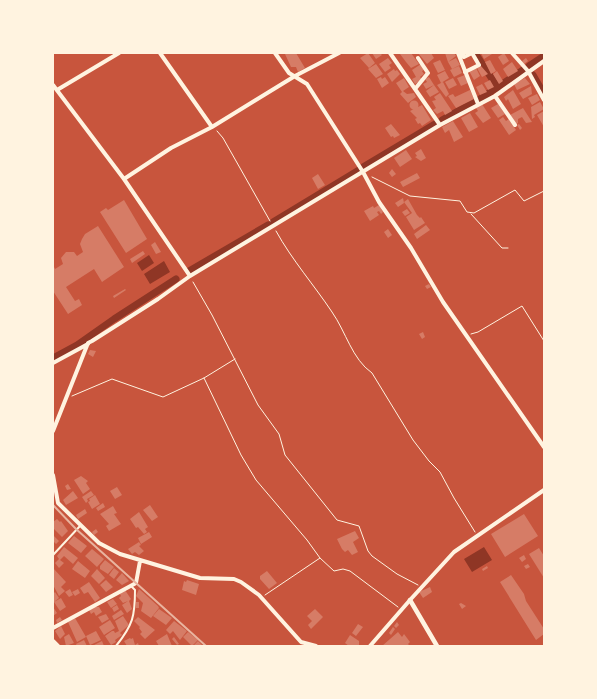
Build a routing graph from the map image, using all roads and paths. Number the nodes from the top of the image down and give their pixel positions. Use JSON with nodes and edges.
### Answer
{"nodes":[{"id":1,"x":119,"y":53,"type":"edge"},
{"id":2,"x":160,"y":53,"type":"edge"},
{"id":3,"x":275,"y":53,"type":"edge"},
{"id":4,"x":339,"y":53,"type":"edge"},
{"id":5,"x":390,"y":53,"type":"edge"},
{"id":6,"x":458,"y":53,"type":"edge"},
{"id":7,"x":462,"y":53,"type":"edge"},
{"id":8,"x":472,"y":53,"type":"edge"},
{"id":9,"x":512,"y":53,"type":"edge"},
{"id":10,"x":418,"y":58,"type":"dead end"},
{"id":11,"x":544,"y":61,"type":"edge"},
{"id":12,"x":528,"y":71,"type":"junction"},
{"id":13,"x":465,"y":72,"type":"junction"},
{"id":14,"x":294,"y":76,"type":"junction"},
{"id":15,"x":53,"y":85,"type":"edge"},
{"id":16,"x":415,"y":89,"type":"junction"},
{"id":17,"x":57,"y":90,"type":"junction"},
{"id":18,"x":495,"y":96,"type":"junction"},
{"id":19,"x":544,"y":100,"type":"edge"},
{"id":20,"x":478,"y":104,"type":"junction"},
{"id":21,"x":440,"y":125,"type":"junction"},
{"id":22,"x":515,"y":125,"type":"dead end"},
{"id":23,"x":212,"y":127,"type":"junction"},
{"id":24,"x":363,"y":172,"type":"junction"},
{"id":25,"x":124,"y":179,"type":"junction"},
{"id":26,"x":544,"y":191,"type":"edge"},
{"id":27,"x":470,"y":213,"type":"junction"},
{"id":28,"x":273,"y":226,"type":"junction"},
{"id":29,"x":508,"y":248,"type":"dead end"},
{"id":30,"x":190,"y":276,"type":"junction"},
{"id":31,"x":465,"y":335,"type":"junction"},
{"id":32,"x":544,"y":341,"type":"edge"},
{"id":33,"x":88,"y":344,"type":"junction"},
{"id":34,"x":235,"y":358,"type":"junction"},
{"id":35,"x":53,"y":363,"type":"edge"},
{"id":36,"x":204,"y":378,"type":"junction"},
{"id":37,"x":66,"y":399,"type":"junction"},
{"id":38,"x":53,"y":431,"type":"edge"},
{"id":39,"x":544,"y":447,"type":"edge"},
{"id":40,"x":53,"y":475,"type":"edge"},
{"id":41,"x":544,"y":490,"type":"edge"},
{"id":42,"x":80,"y":526,"type":"junction"},
{"id":43,"x":478,"y":536,"type":"junction"},
{"id":44,"x":53,"y":555,"type":"edge"},
{"id":45,"x":320,"y":558,"type":"junction"},
{"id":46,"x":140,"y":561,"type":"junction"},
{"id":47,"x":131,"y":586,"type":"junction"},
{"id":48,"x":422,"y":587,"type":"junction"},
{"id":49,"x":262,"y":597,"type":"junction"},
{"id":50,"x":410,"y":600,"type":"junction"},
{"id":51,"x":401,"y":610,"type":"junction"},
{"id":52,"x":53,"y":628,"type":"edge"},
{"id":53,"x":53,"y":641,"type":"edge"},
{"id":54,"x":58,"y":646,"type":"edge"},
{"id":55,"x":116,"y":646,"type":"edge"},
{"id":56,"x":316,"y":646,"type":"edge"},
{"id":57,"x":370,"y":646,"type":"edge"},
{"id":58,"x":437,"y":646,"type":"edge"}],
"edges":[{"from":1,"to":17,"type":"street"},
{"from":2,"to":23,"type":"street"},
{"from":3,"to":14,"type":"street"},
{"from":4,"to":14,"type":"street"},
{"from":5,"to":16,"type":"street"},
{"from":6,"to":13,"type":"street"},
{"from":7,"to":8,"type":"street"},
{"from":8,"to":13,"type":"street"},
{"from":9,"to":12,"type":"street"},
{"from":10,"to":16,"type":"street"},
{"from":11,"to":12,"type":"street"},
{"from":12,"to":18,"type":"street"},
{"from":12,"to":19,"type":"street"},
{"from":13,"to":20,"type":"street"},
{"from":14,"to":23,"type":"street"},
{"from":14,"to":24,"type":"street"},
{"from":15,"to":17,"type":"street"},
{"from":16,"to":21,"type":"street"},
{"from":17,"to":25,"type":"street"},
{"from":18,"to":20,"type":"street"},
{"from":18,"to":22,"type":"street"},
{"from":20,"to":21,"type":"street"},
{"from":21,"to":24,"type":"street"},
{"from":23,"to":25,"type":"street"},
{"from":23,"to":28,"type":"path"},
{"from":24,"to":27,"type":"path"},
{"from":24,"to":28,"type":"street"},
{"from":24,"to":31,"type":"street"},
{"from":25,"to":30,"type":"street"},
{"from":26,"to":27,"type":"path"},
{"from":27,"to":29,"type":"path"},
{"from":28,"to":30,"type":"street"},
{"from":28,"to":43,"type":"path"},
{"from":30,"to":33,"type":"street"},
{"from":30,"to":34,"type":"path"},
{"from":31,"to":32,"type":"path"},
{"from":31,"to":39,"type":"street"},
{"from":33,"to":35,"type":"street"},
{"from":33,"to":37,"type":"street"},
{"from":34,"to":36,"type":"path"},
{"from":34,"to":48,"type":"path"},
{"from":36,"to":37,"type":"path"},
{"from":36,"to":45,"type":"path"},
{"from":37,"to":38,"type":"street"},
{"from":40,"to":42,"type":"street"},
{"from":41,"to":43,"type":"street"},
{"from":42,"to":44,"type":"lane"},
{"from":42,"to":46,"type":"street"},
{"from":43,"to":48,"type":"street"},
{"from":45,"to":49,"type":"path"},
{"from":45,"to":51,"type":"path"},
{"from":46,"to":47,"type":"street"},
{"from":46,"to":49,"type":"street"},
{"from":47,"to":52,"type":"street"},
{"from":47,"to":55,"type":"lane"},
{"from":48,"to":50,"type":"street"},
{"from":49,"to":56,"type":"street"},
{"from":50,"to":51,"type":"street"},
{"from":50,"to":58,"type":"street"},
{"from":51,"to":57,"type":"street"},
{"from":53,"to":54,"type":"street"}]}
